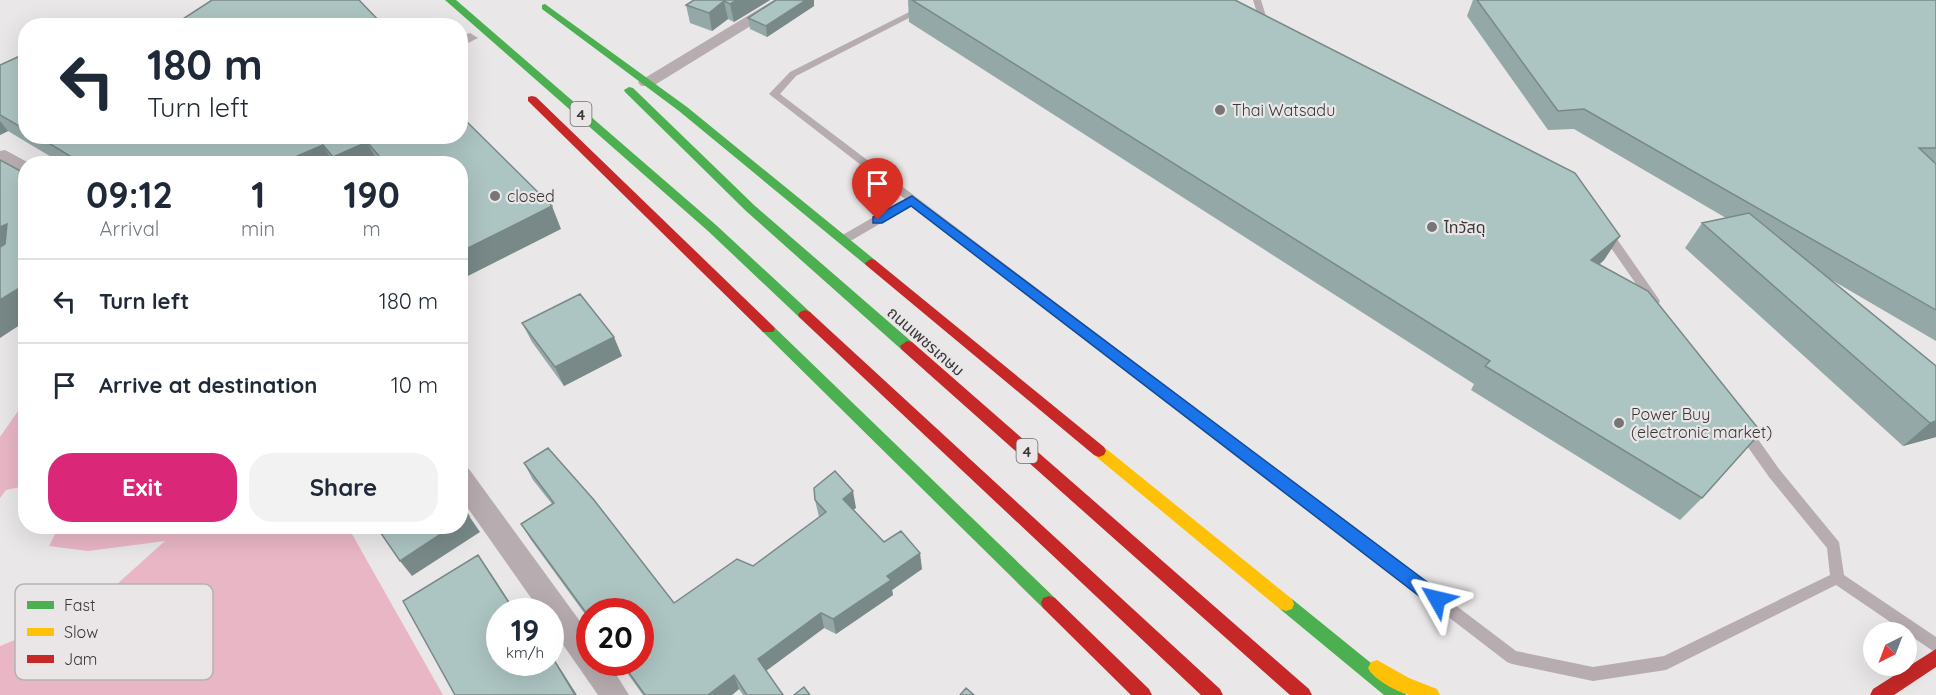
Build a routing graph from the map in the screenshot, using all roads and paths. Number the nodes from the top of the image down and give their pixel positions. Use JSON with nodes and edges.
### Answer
{"nodes":[{"id":1,"x":449,"y":0,"type":"edge"},
{"id":2,"x":784,"y":0,"type":"edge"},
{"id":3,"x":940,"y":0,"type":"edge"},
{"id":4,"x":1257,"y":0,"type":"edge"},
{"id":5,"x":541,"y":3,"type":"edge"},
{"id":6,"x":458,"y":18,"type":"edge"},
{"id":7,"x":1273,"y":31,"type":"edge"},
{"id":8,"x":647,"y":82,"type":"junction"},
{"id":9,"x":521,"y":88,"type":"dead end"},
{"id":10,"x":5,"y":156,"type":"dead end"},
{"id":11,"x":18,"y":164,"type":"edge"},
{"id":12,"x":912,"y":200,"type":"junction"},
{"id":13,"x":1598,"y":221,"type":"edge"},
{"id":14,"x":843,"y":240,"type":"junction"},
{"id":15,"x":1659,"y":309,"type":"edge"},
{"id":16,"x":1734,"y":415,"type":"edge"},
{"id":17,"x":468,"y":487,"type":"edge"},
{"id":18,"x":1837,"y":578,"type":"junction"},
{"id":19,"x":1055,"y":612,"type":"junction"},
{"id":20,"x":1328,"y":636,"type":"junction"},
{"id":21,"x":576,"y":639,"type":"edge"},
{"id":22,"x":1936,"y":646,"type":"edge"},
{"id":23,"x":1936,"y":657,"type":"edge"},
{"id":24,"x":601,"y":676,"type":"edge"},
{"id":25,"x":615,"y":695,"type":"edge"},
{"id":26,"x":1125,"y":695,"type":"edge"},
{"id":27,"x":1143,"y":695,"type":"edge"},
{"id":28,"x":1214,"y":695,"type":"edge"},
{"id":29,"x":1303,"y":695,"type":"edge"},
{"id":30,"x":1397,"y":695,"type":"edge"},
{"id":31,"x":1431,"y":695,"type":"edge"},
{"id":32,"x":1878,"y":695,"type":"edge"}],
"edges":[{"from":1,"to":6,"type":"main road"},
{"from":1,"to":28,"type":"main road","number":"4"},
{"from":2,"to":8,"type":"street"},
{"from":3,"to":12,"type":"lane"},
{"from":4,"to":7,"type":"lane"},
{"from":5,"to":8,"type":"main road"},
{"from":5,"to":29,"type":"main road","name":"ถนนเพชรเกษม","number":"4"},
{"from":8,"to":14,"type":"main road"},
{"from":9,"to":19,"type":"main road"},
{"from":10,"to":11,"type":"street"},
{"from":12,"to":14,"type":"lane"},
{"from":12,"to":18,"type":"lane"},
{"from":13,"to":15,"type":"lane"},
{"from":14,"to":20,"type":"main road"},
{"from":16,"to":18,"type":"lane"},
{"from":17,"to":21,"type":"street"},
{"from":18,"to":22,"type":"lane"},
{"from":19,"to":26,"type":"main road"},
{"from":19,"to":27,"type":"main road"},
{"from":20,"to":30,"type":"main road"},
{"from":20,"to":31,"type":"main road"},
{"from":23,"to":32,"type":"main road"},
{"from":24,"to":25,"type":"street"}]}
